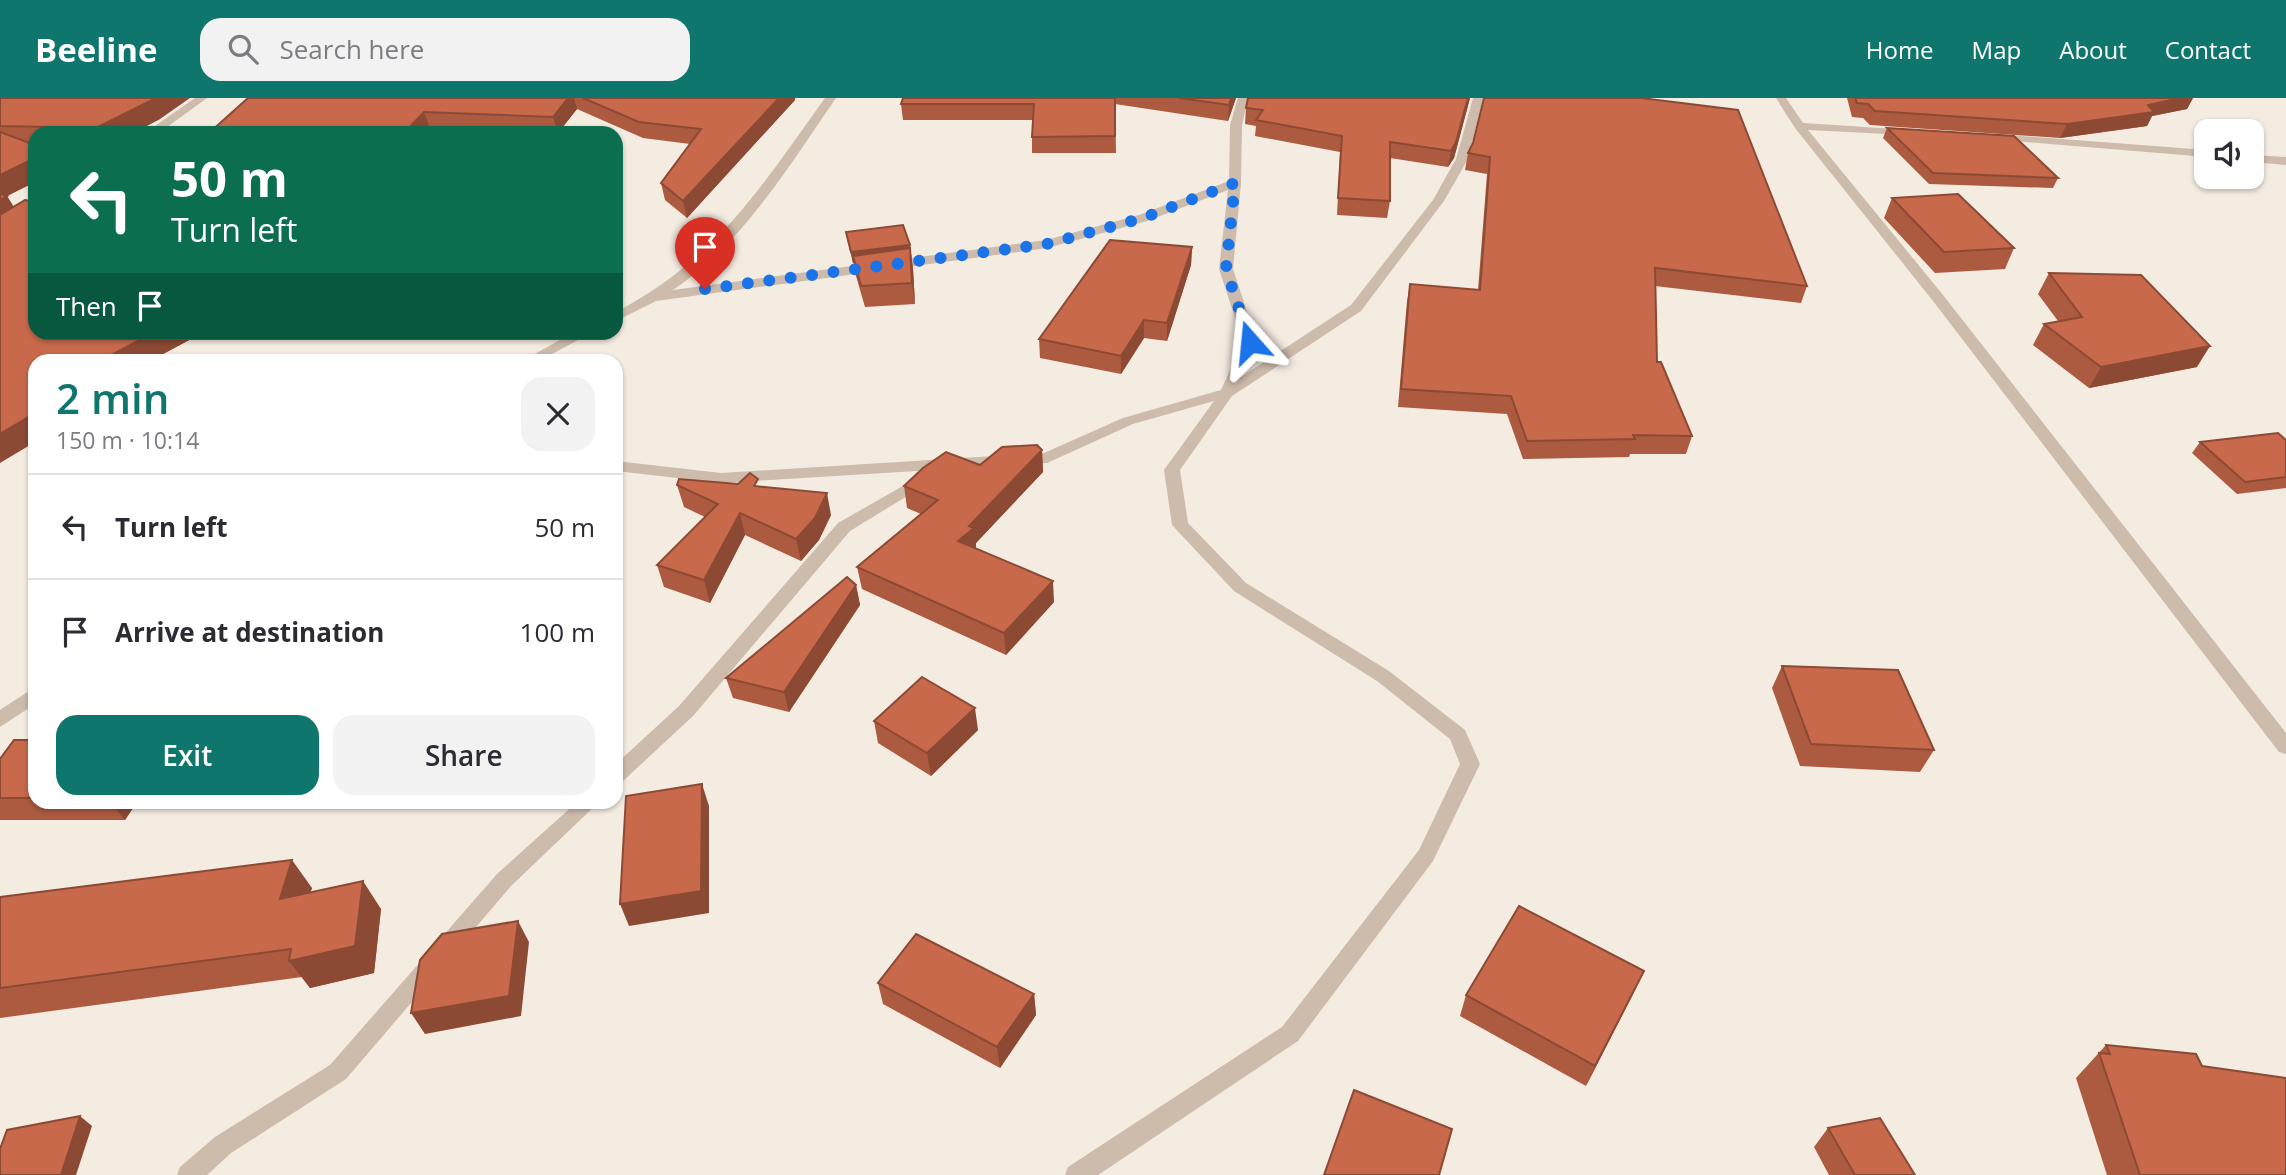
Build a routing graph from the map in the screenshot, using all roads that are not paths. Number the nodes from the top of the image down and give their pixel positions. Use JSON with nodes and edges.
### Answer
{"nodes":[{"id":1,"x":202,"y":98,"type":"edge"},
{"id":2,"x":831,"y":98,"type":"edge"},
{"id":3,"x":1243,"y":98,"type":"edge"},
{"id":4,"x":1478,"y":98,"type":"edge"},
{"id":5,"x":1781,"y":98,"type":"edge"},
{"id":6,"x":1798,"y":125,"type":"junction"},
{"id":7,"x":161,"y":126,"type":"edge"},
{"id":8,"x":1922,"y":133,"type":"edge"},
{"id":9,"x":1977,"y":136,"type":"edge"},
{"id":10,"x":2194,"y":153,"type":"edge"},
{"id":11,"x":2264,"y":159,"type":"edge"},
{"id":12,"x":2286,"y":161,"type":"edge"},
{"id":13,"x":1235,"y":183,"type":"junction"},
{"id":14,"x":654,"y":297,"type":"junction"},
{"id":15,"x":623,"y":313,"type":"edge"},
{"id":16,"x":570,"y":340,"type":"edge"},
{"id":17,"x":543,"y":354,"type":"edge"},
{"id":18,"x":1227,"y":393,"type":"junction"},
{"id":19,"x":950,"y":462,"type":"junction"},
{"id":20,"x":623,"y":467,"type":"edge"},
{"id":21,"x":28,"y":699,"type":"edge"},
{"id":22,"x":0,"y":720,"type":"edge"},
{"id":23,"x":2286,"y":747,"type":"edge"},
{"id":24,"x":623,"y":770,"type":"edge"},
{"id":25,"x":581,"y":809,"type":"edge"},
{"id":26,"x":189,"y":1175,"type":"edge"},
{"id":27,"x":1077,"y":1175,"type":"edge"}],
"edges":[{"from":1,"to":7,"type":"street"},
{"from":2,"to":14,"type":"street"},
{"from":3,"to":13,"type":"street"},
{"from":4,"to":18,"type":"street"},
{"from":5,"to":6,"type":"street"},
{"from":6,"to":8,"type":"street"},
{"from":6,"to":23,"type":"street"},
{"from":9,"to":10,"type":"street"},
{"from":11,"to":12,"type":"street"},
{"from":13,"to":14,"type":"street"},
{"from":13,"to":18,"type":"street"},
{"from":14,"to":15,"type":"street"},
{"from":16,"to":17,"type":"street"},
{"from":18,"to":19,"type":"street"},
{"from":18,"to":27,"type":"street"},
{"from":19,"to":20,"type":"street"},
{"from":19,"to":24,"type":"street"},
{"from":21,"to":22,"type":"street"},
{"from":25,"to":26,"type":"street"}]}
